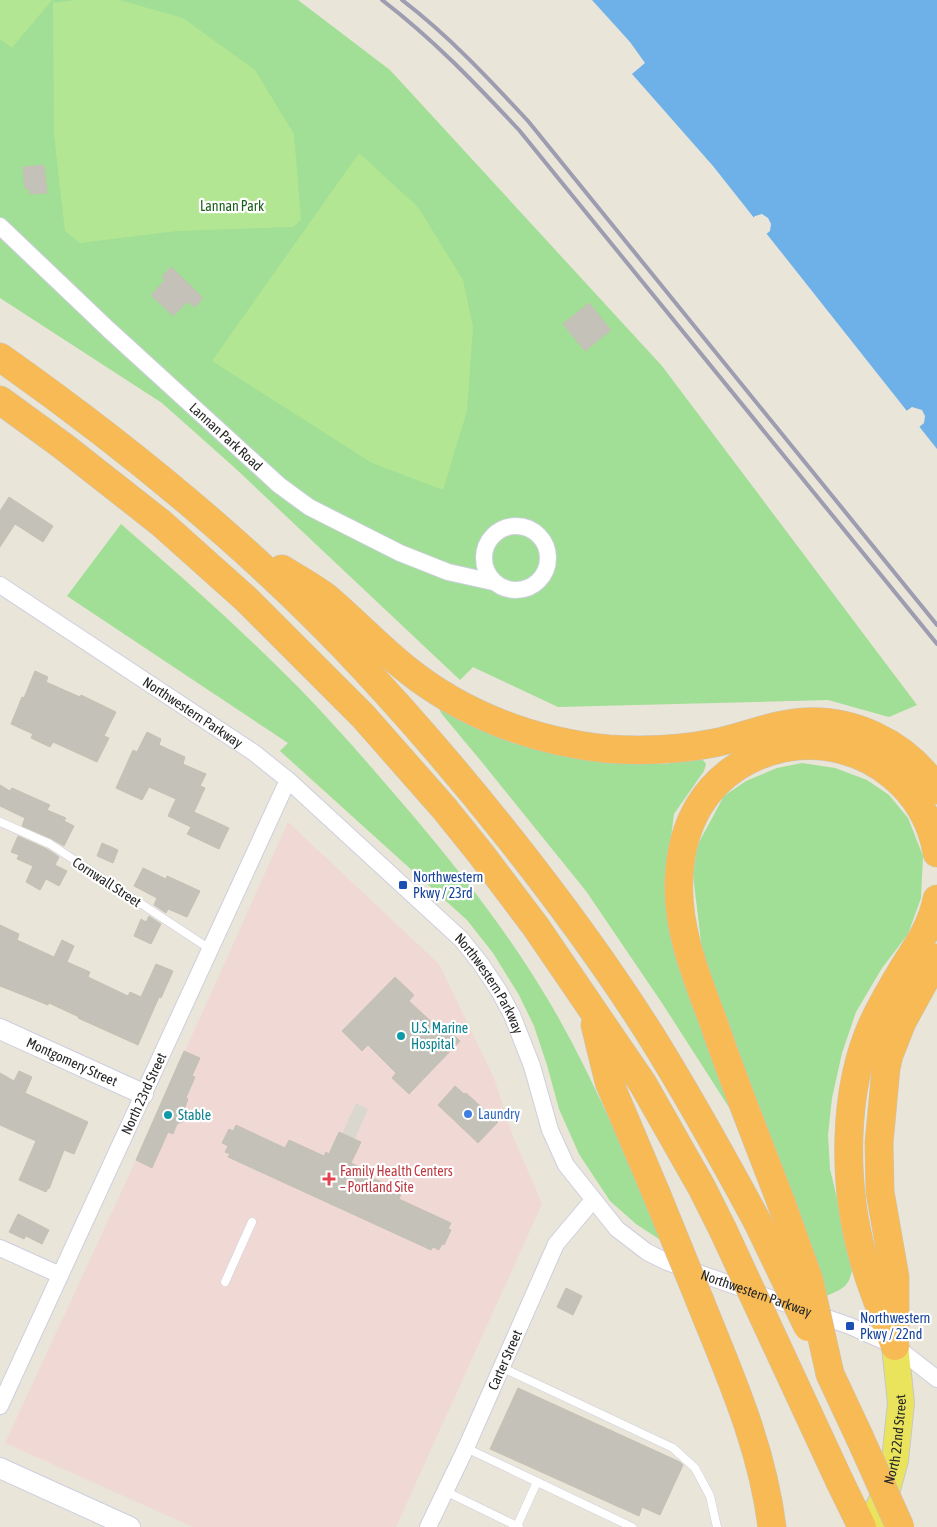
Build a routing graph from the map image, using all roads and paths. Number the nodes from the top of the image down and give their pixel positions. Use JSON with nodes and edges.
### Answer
{"nodes":[{"id":1,"x":0,"y":226,"type":"edge"},
{"id":2,"x":0,"y":358,"type":"edge"},
{"id":3,"x":0,"y":400,"type":"edge"},
{"id":4,"x":225,"y":534,"type":"junction"},
{"id":5,"x":493,"y":582,"type":"dead end"},
{"id":6,"x":0,"y":585,"type":"edge"},
{"id":7,"x":288,"y":780,"type":"junction"},
{"id":8,"x":937,"y":790,"type":"edge"},
{"id":9,"x":0,"y":822,"type":"edge"},
{"id":10,"x":937,"y":853,"type":"edge"},
{"id":11,"x":937,"y":899,"type":"edge"},
{"id":12,"x":210,"y":949,"type":"junction"},
{"id":13,"x":937,"y":958,"type":"edge"},
{"id":14,"x":591,"y":1009,"type":"junction"},
{"id":15,"x":0,"y":1029,"type":"edge"},
{"id":16,"x":143,"y":1094,"type":"junction"},
{"id":17,"x":593,"y":1200,"type":"junction"},
{"id":18,"x":252,"y":1222,"type":"dead end"},
{"id":19,"x":0,"y":1248,"type":"edge"},
{"id":20,"x":60,"y":1275,"type":"junction"},
{"id":21,"x":225,"y":1282,"type":"dead end"},
{"id":22,"x":895,"y":1346,"type":"junction"},
{"id":23,"x":501,"y":1367,"type":"junction"},
{"id":24,"x":830,"y":1374,"type":"junction"},
{"id":25,"x":937,"y":1379,"type":"edge"},
{"id":26,"x":0,"y":1406,"type":"edge"},
{"id":27,"x":466,"y":1448,"type":"junction"},
{"id":28,"x":0,"y":1468,"type":"edge"},
{"id":29,"x":537,"y":1482,"type":"junction"},
{"id":30,"x":445,"y":1491,"type":"junction"},
{"id":31,"x":518,"y":1526,"type":"edge"},
{"id":32,"x":628,"y":1526,"type":"edge"},
{"id":33,"x":130,"y":1527,"type":"edge"},
{"id":34,"x":428,"y":1527,"type":"edge"},
{"id":35,"x":717,"y":1527,"type":"edge"},
{"id":36,"x":772,"y":1527,"type":"edge"},
{"id":37,"x":862,"y":1527,"type":"edge"},
{"id":38,"x":870,"y":1527,"type":"edge"},
{"id":39,"x":900,"y":1527,"type":"edge"}],
"edges":[{"from":1,"to":5,"type":"street","name":"Lannan Park Road"},
{"from":2,"to":4,"type":"highway"},
{"from":3,"to":14,"type":"highway"},
{"from":4,"to":8,"type":"highway"},
{"from":4,"to":24,"type":"highway","bridge":true},
{"from":6,"to":7,"type":"street","name":"Northwestern Parkway"},
{"from":7,"to":12,"type":"street","name":"North 23rd Street"},
{"from":7,"to":17,"type":"street","name":"Northwestern Parkway"},
{"from":9,"to":12,"type":"lane","name":"Cornwall Street"},
{"from":10,"to":24,"type":"highway","bridge":true},
{"from":11,"to":22,"type":"highway"},
{"from":12,"to":16,"type":"street","name":"North 23rd Street"},
{"from":13,"to":22,"type":"highway"},
{"from":14,"to":36,"type":"highway","bridge":true},
{"from":14,"to":37,"type":"highway","bridge":true},
{"from":15,"to":16,"type":"street","name":"Montgomery Street"},
{"from":16,"to":20,"type":"street","name":"North 23rd Street"},
{"from":17,"to":22,"type":"street","name":"Northwestern Parkway"},
{"from":17,"to":23,"type":"street","name":"Carter Street"},
{"from":18,"to":21,"type":"lane"},
{"from":19,"to":20,"type":"street"},
{"from":20,"to":26,"type":"street","name":"North 23rd Street"},
{"from":22,"to":25,"type":"street","name":"Northwestern Parkway"},
{"from":22,"to":38,"type":"main road","name":"North 22nd Street"},
{"from":23,"to":27,"type":"street","name":"Carter Street"},
{"from":23,"to":35,"type":"lane"},
{"from":24,"to":39,"type":"highway","bridge":true},
{"from":27,"to":29,"type":"lane"},
{"from":27,"to":30,"type":"street","name":"Carter Street"},
{"from":28,"to":33,"type":"street"},
{"from":29,"to":31,"type":"lane"},
{"from":29,"to":32,"type":"lane"},
{"from":30,"to":31,"type":"lane"},
{"from":30,"to":34,"type":"street","name":"Carter Street"}]}
